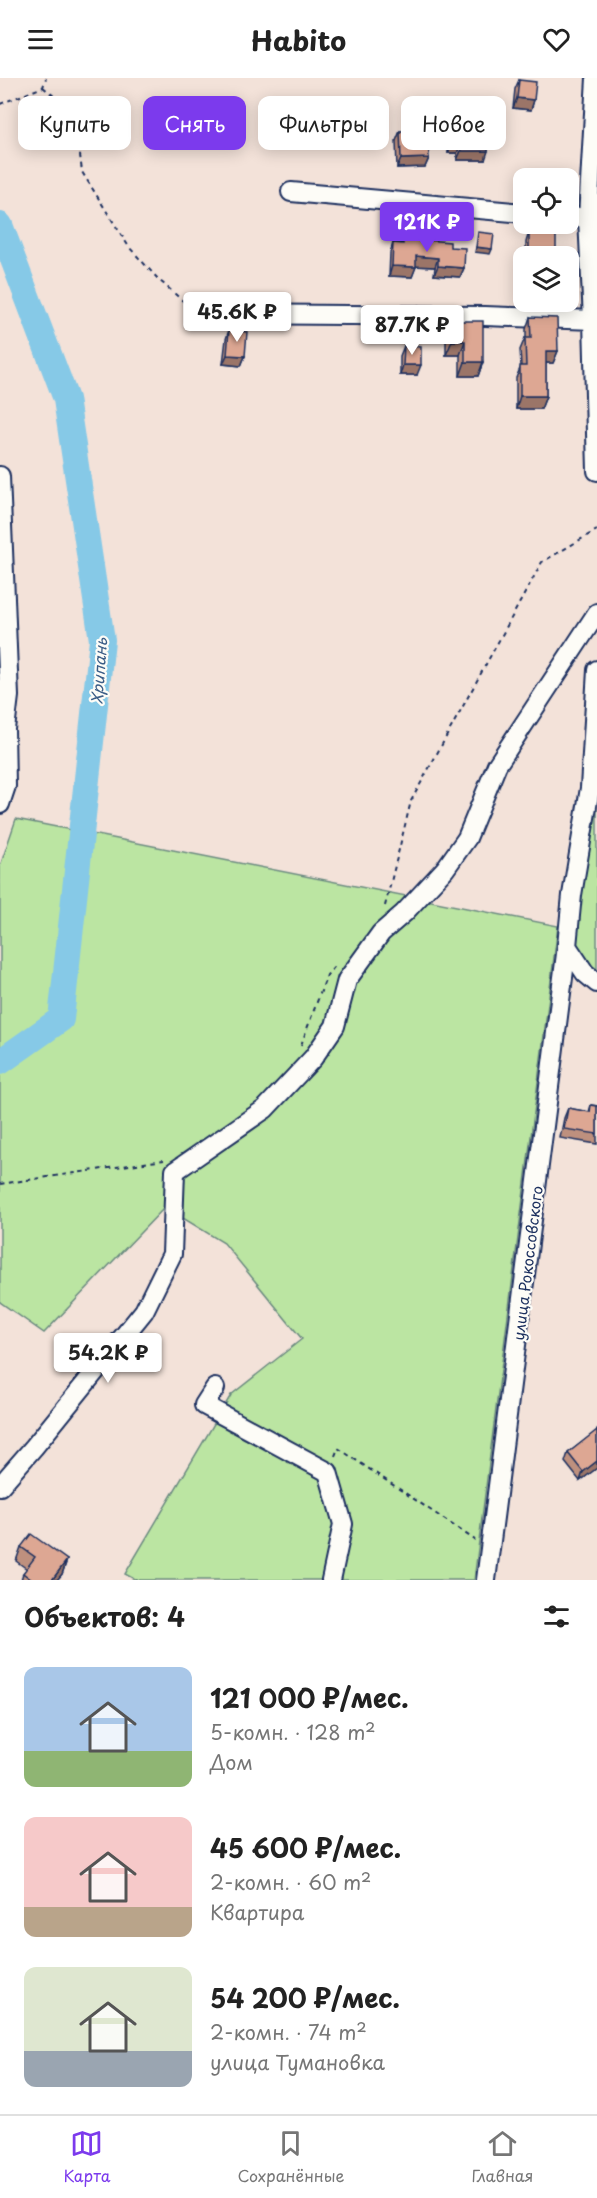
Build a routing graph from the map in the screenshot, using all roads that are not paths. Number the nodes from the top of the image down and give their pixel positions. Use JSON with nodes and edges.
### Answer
{"nodes":[{"id":1,"x":596,"y":78,"type":"edge"},
{"id":2,"x":291,"y":192,"type":"dead end"},
{"id":3,"x":513,"y":212,"type":"edge"},
{"id":4,"x":579,"y":217,"type":"edge"},
{"id":5,"x":588,"y":218,"type":"junction"},
{"id":6,"x":203,"y":314,"type":"road end"},
{"id":7,"x":594,"y":328,"type":"edge"},
{"id":8,"x":597,"y":471,"type":"edge"},
{"id":9,"x":0,"y":476,"type":"edge"},
{"id":10,"x":597,"y":613,"type":"edge"},
{"id":11,"x":597,"y":670,"type":"edge"},
{"id":12,"x":0,"y":804,"type":"edge"},
{"id":13,"x":567,"y":946,"type":"junction"},
{"id":14,"x":597,"y":982,"type":"edge"},
{"id":15,"x":215,"y":1388,"type":"dead end"},
{"id":16,"x":0,"y":1486,"type":"edge"},
{"id":17,"x":331,"y":1580,"type":"edge"},
{"id":18,"x":486,"y":1580,"type":"edge"}],
"edges":[{"from":1,"to":5,"type":"street"},
{"from":2,"to":3,"type":"street"},
{"from":4,"to":5,"type":"street"},
{"from":5,"to":7,"type":"street"},
{"from":6,"to":7,"type":"street"},
{"from":7,"to":8,"type":"street"},
{"from":9,"to":12,"type":"street"},
{"from":10,"to":16,"type":"street"},
{"from":11,"to":13,"type":"street","name":"улица Рокоссовского"},
{"from":13,"to":14,"type":"street"},
{"from":13,"to":18,"type":"street","name":"улица Рокоссовского"},
{"from":15,"to":17,"type":"street"}]}
